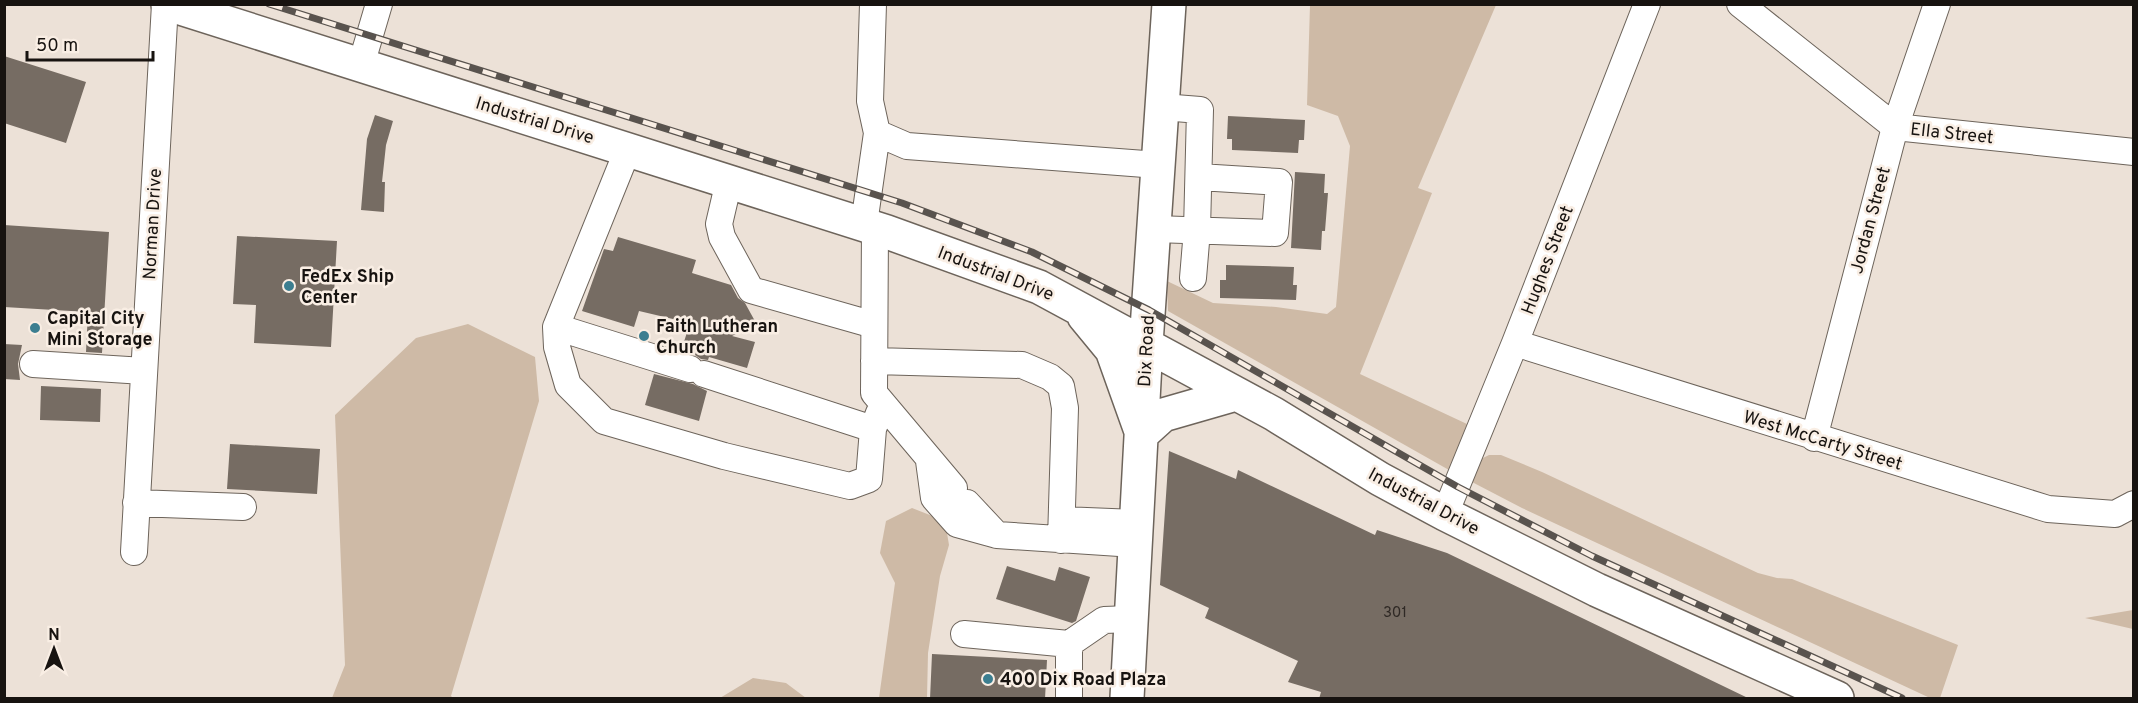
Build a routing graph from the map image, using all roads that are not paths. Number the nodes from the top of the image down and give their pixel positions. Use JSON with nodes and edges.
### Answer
{"nodes":[{"id":1,"x":166,"y":4,"type":"edge"},
{"id":2,"x":379,"y":4,"type":"edge"},
{"id":3,"x":873,"y":4,"type":"edge"},
{"id":4,"x":1169,"y":4,"type":"edge"},
{"id":5,"x":1647,"y":4,"type":"edge"},
{"id":6,"x":1740,"y":4,"type":"edge"},
{"id":7,"x":1937,"y":4,"type":"edge"},
{"id":8,"x":361,"y":65,"type":"junction"},
{"id":9,"x":1162,"y":107,"type":"junction"},
{"id":10,"x":1894,"y":127,"type":"junction"},
{"id":11,"x":877,"y":133,"type":"junction"},
{"id":12,"x":628,"y":149,"type":"junction"},
{"id":13,"x":2133,"y":152,"type":"edge"},
{"id":14,"x":1158,"y":165,"type":"junction"},
{"id":15,"x":1199,"y":177,"type":"junction"},
{"id":16,"x":729,"y":181,"type":"junction"},
{"id":17,"x":869,"y":226,"type":"junction"},
{"id":18,"x":1155,"y":229,"type":"junction"},
{"id":19,"x":1197,"y":230,"type":"junction"},
{"id":20,"x":1193,"y":278,"type":"dead end"},
{"id":21,"x":1077,"y":307,"type":"junction"},
{"id":22,"x":874,"y":325,"type":"junction"},
{"id":23,"x":556,"y":327,"type":"junction"},
{"id":24,"x":1515,"y":343,"type":"junction"},
{"id":25,"x":1146,"y":344,"type":"junction"},
{"id":26,"x":874,"y":361,"type":"junction"},
{"id":27,"x":33,"y":364,"type":"dead end"},
{"id":28,"x":144,"y":371,"type":"junction"},
{"id":29,"x":1236,"y":394,"type":"junction"},
{"id":30,"x":883,"y":405,"type":"junction"},
{"id":31,"x":873,"y":429,"type":"junction"},
{"id":32,"x":1142,"y":434,"type":"junction"},
{"id":33,"x":1814,"y":438,"type":"junction"},
{"id":34,"x":929,"y":461,"type":"junction"},
{"id":35,"x":136,"y":503,"type":"junction"},
{"id":36,"x":2133,"y":504,"type":"edge"},
{"id":37,"x":243,"y":507,"type":"dead end"},
{"id":38,"x":1445,"y":514,"type":"junction"},
{"id":39,"x":1062,"y":530,"type":"junction"},
{"id":40,"x":1136,"y":534,"type":"junction"},
{"id":41,"x":997,"y":536,"type":"junction"},
{"id":42,"x":134,"y":552,"type":"dead end"},
{"id":43,"x":1131,"y":619,"type":"junction"},
{"id":44,"x":964,"y":634,"type":"dead end"},
{"id":45,"x":1069,"y":644,"type":"junction"},
{"id":46,"x":1069,"y":699,"type":"edge"},
{"id":47,"x":1127,"y":699,"type":"edge"},
{"id":48,"x":1837,"y":699,"type":"edge"}],
"edges":[{"from":1,"to":8,"type":"main road","name":"Industrial Drive"},
{"from":1,"to":28,"type":"street","name":"Norman Drive"},
{"from":2,"to":8,"type":"street"},
{"from":3,"to":11,"type":"street"},
{"from":4,"to":9,"type":"main road","name":"Dix Road"},
{"from":5,"to":24,"type":"street","name":"Hughes Street"},
{"from":6,"to":10,"type":"street","name":"Ella Street"},
{"from":7,"to":10,"type":"street","name":"Jordan Street"},
{"from":8,"to":12,"type":"main road","name":"Industrial Drive"},
{"from":9,"to":14,"type":"main road","name":"Dix Road"},
{"from":9,"to":15,"type":"street"},
{"from":10,"to":13,"type":"street","name":"Ella Street"},
{"from":10,"to":33,"type":"street","name":"Jordan Street"},
{"from":11,"to":14,"type":"street"},
{"from":11,"to":17,"type":"street"},
{"from":12,"to":16,"type":"main road","name":"Industrial Drive"},
{"from":12,"to":23,"type":"street"},
{"from":14,"to":18,"type":"main road","name":"Dix Road"},
{"from":15,"to":19,"type":"street"},
{"from":15,"to":19,"type":"street"},
{"from":16,"to":17,"type":"main road","name":"Industrial Drive"},
{"from":16,"to":22,"type":"street"},
{"from":17,"to":21,"type":"main road","name":"Industrial Drive"},
{"from":17,"to":22,"type":"street"},
{"from":18,"to":19,"type":"street"},
{"from":18,"to":25,"type":"main road","name":"Dix Road"},
{"from":19,"to":20,"type":"street"},
{"from":21,"to":25,"type":"main road","name":"Industrial Drive"},
{"from":21,"to":32,"type":"main road"},
{"from":22,"to":26,"type":"street"},
{"from":23,"to":31,"type":"street"},
{"from":23,"to":31,"type":"street"},
{"from":24,"to":33,"type":"street","name":"West McCarty Street"},
{"from":24,"to":38,"type":"street","name":"Hughes Street"},
{"from":25,"to":29,"type":"main road","name":"Industrial Drive"},
{"from":25,"to":32,"type":"main road","name":"Dix Road"},
{"from":26,"to":30,"type":"street"},
{"from":26,"to":39,"type":"street"},
{"from":27,"to":28,"type":"street"},
{"from":28,"to":35,"type":"street","name":"Norman Drive"},
{"from":29,"to":32,"type":"main road"},
{"from":29,"to":38,"type":"main road","name":"Industrial Drive"},
{"from":30,"to":31,"type":"street"},
{"from":30,"to":34,"type":"street"},
{"from":32,"to":40,"type":"main road","name":"Dix Road"},
{"from":33,"to":36,"type":"street","name":"West McCarty Street"},
{"from":34,"to":41,"type":"street"},
{"from":34,"to":41,"type":"street"},
{"from":35,"to":37,"type":"street"},
{"from":35,"to":42,"type":"street","name":"Norman Drive"},
{"from":38,"to":48,"type":"main road","name":"Industrial Drive"},
{"from":39,"to":40,"type":"street"},
{"from":39,"to":41,"type":"street"},
{"from":40,"to":43,"type":"main road","name":"Dix Road"},
{"from":43,"to":45,"type":"street"},
{"from":43,"to":47,"type":"main road","name":"Dix Road"},
{"from":44,"to":45,"type":"street"},
{"from":45,"to":46,"type":"street"}]}
